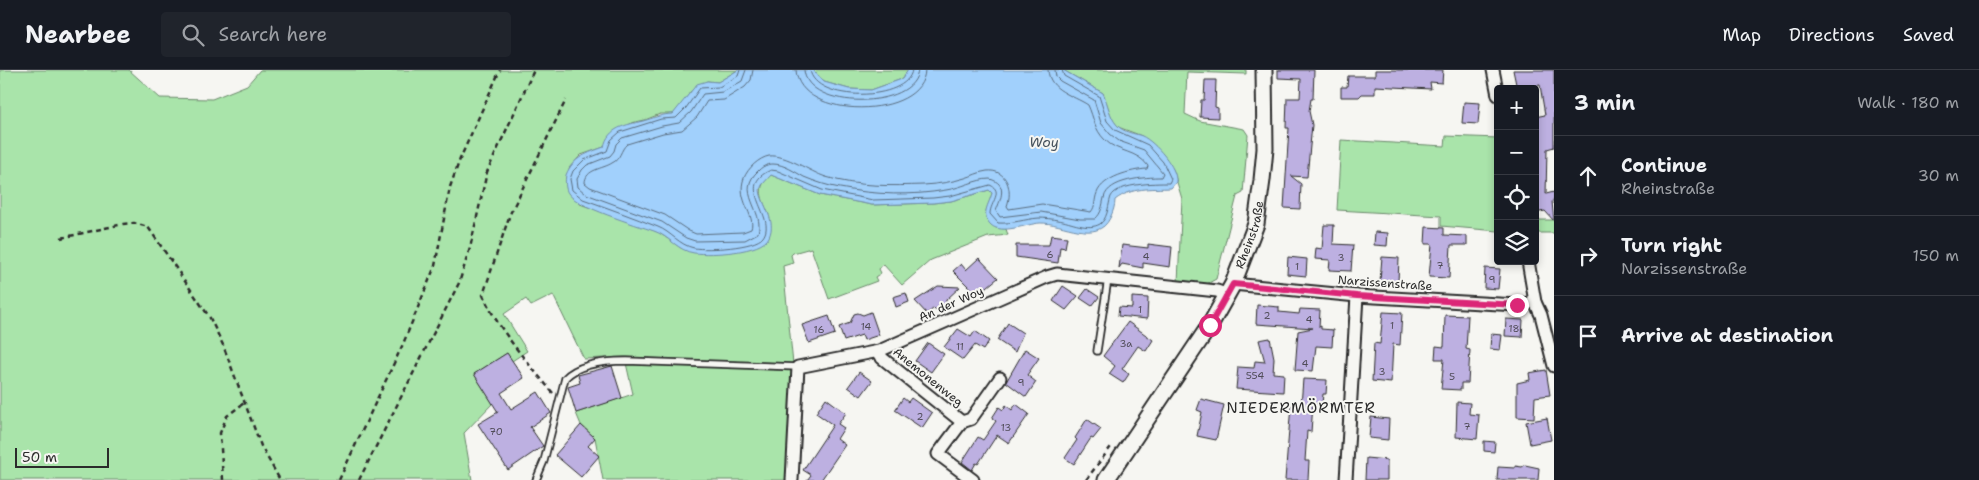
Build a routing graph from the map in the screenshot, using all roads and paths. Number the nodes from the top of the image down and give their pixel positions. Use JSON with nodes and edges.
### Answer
{"nodes":[{"id":1,"x":500,"y":70,"type":"edge"},
{"id":2,"x":534,"y":70,"type":"edge"},
{"id":3,"x":1264,"y":70,"type":"edge"},
{"id":4,"x":1493,"y":70,"type":"edge"},
{"id":5,"x":1496,"y":85,"type":"edge"},
{"id":6,"x":566,"y":100,"type":"dead end"},
{"id":7,"x":60,"y":238,"type":"dead end"},
{"id":8,"x":1529,"y":265,"type":"edge"},
{"id":9,"x":1108,"y":278,"type":"junction"},
{"id":10,"x":1231,"y":289,"type":"junction"},
{"id":11,"x":1357,"y":296,"type":"junction"},
{"id":12,"x":1534,"y":302,"type":"junction"},
{"id":13,"x":879,"y":351,"type":"junction"},
{"id":14,"x":1097,"y":351,"type":"dead end"},
{"id":15,"x":1554,"y":366,"type":"edge"},
{"id":16,"x":798,"y":367,"type":"junction"},
{"id":17,"x":1000,"y":378,"type":"dead end"},
{"id":18,"x":559,"y":400,"type":"junction"},
{"id":19,"x":244,"y":403,"type":"junction"},
{"id":20,"x":962,"y":422,"type":"junction"},
{"id":21,"x":223,"y":480,"type":"edge"},
{"id":22,"x":280,"y":480,"type":"edge"},
{"id":23,"x":339,"y":480,"type":"edge"},
{"id":24,"x":359,"y":480,"type":"edge"},
{"id":25,"x":536,"y":480,"type":"edge"},
{"id":26,"x":792,"y":480,"type":"edge"},
{"id":27,"x":973,"y":480,"type":"edge"},
{"id":28,"x":1106,"y":480,"type":"edge"},
{"id":29,"x":1346,"y":480,"type":"edge"}],
"edges":[{"from":1,"to":23,"type":"path"},
{"from":2,"to":24,"type":"path"},
{"from":3,"to":10,"type":"main road","name":"Rheinstraße"},
{"from":4,"to":5,"type":"street"},
{"from":6,"to":18,"type":"path"},
{"from":7,"to":19,"type":"path"},
{"from":8,"to":12,"type":"street"},
{"from":9,"to":10,"type":"street","name":"An der Woy"},
{"from":9,"to":13,"type":"street","name":"An der Woy"},
{"from":9,"to":14,"type":"lane"},
{"from":10,"to":11,"type":"street","name":"Narzissenstraße"},
{"from":10,"to":28,"type":"main road","name":"Rheinstraße"},
{"from":11,"to":12,"type":"street","name":"Narzissenstraße"},
{"from":11,"to":29,"type":"street"},
{"from":12,"to":15,"type":"street"},
{"from":13,"to":16,"type":"street","name":"An der Woy"},
{"from":13,"to":20,"type":"street","name":"Anemonenweg"},
{"from":16,"to":18,"type":"lane"},
{"from":16,"to":26,"type":"street"},
{"from":17,"to":20,"type":"street","name":"Anemonenweg"},
{"from":18,"to":25,"type":"lane"},
{"from":19,"to":21,"type":"path"},
{"from":19,"to":22,"type":"path"},
{"from":20,"to":27,"type":"street","name":"Anemonenweg"}]}
